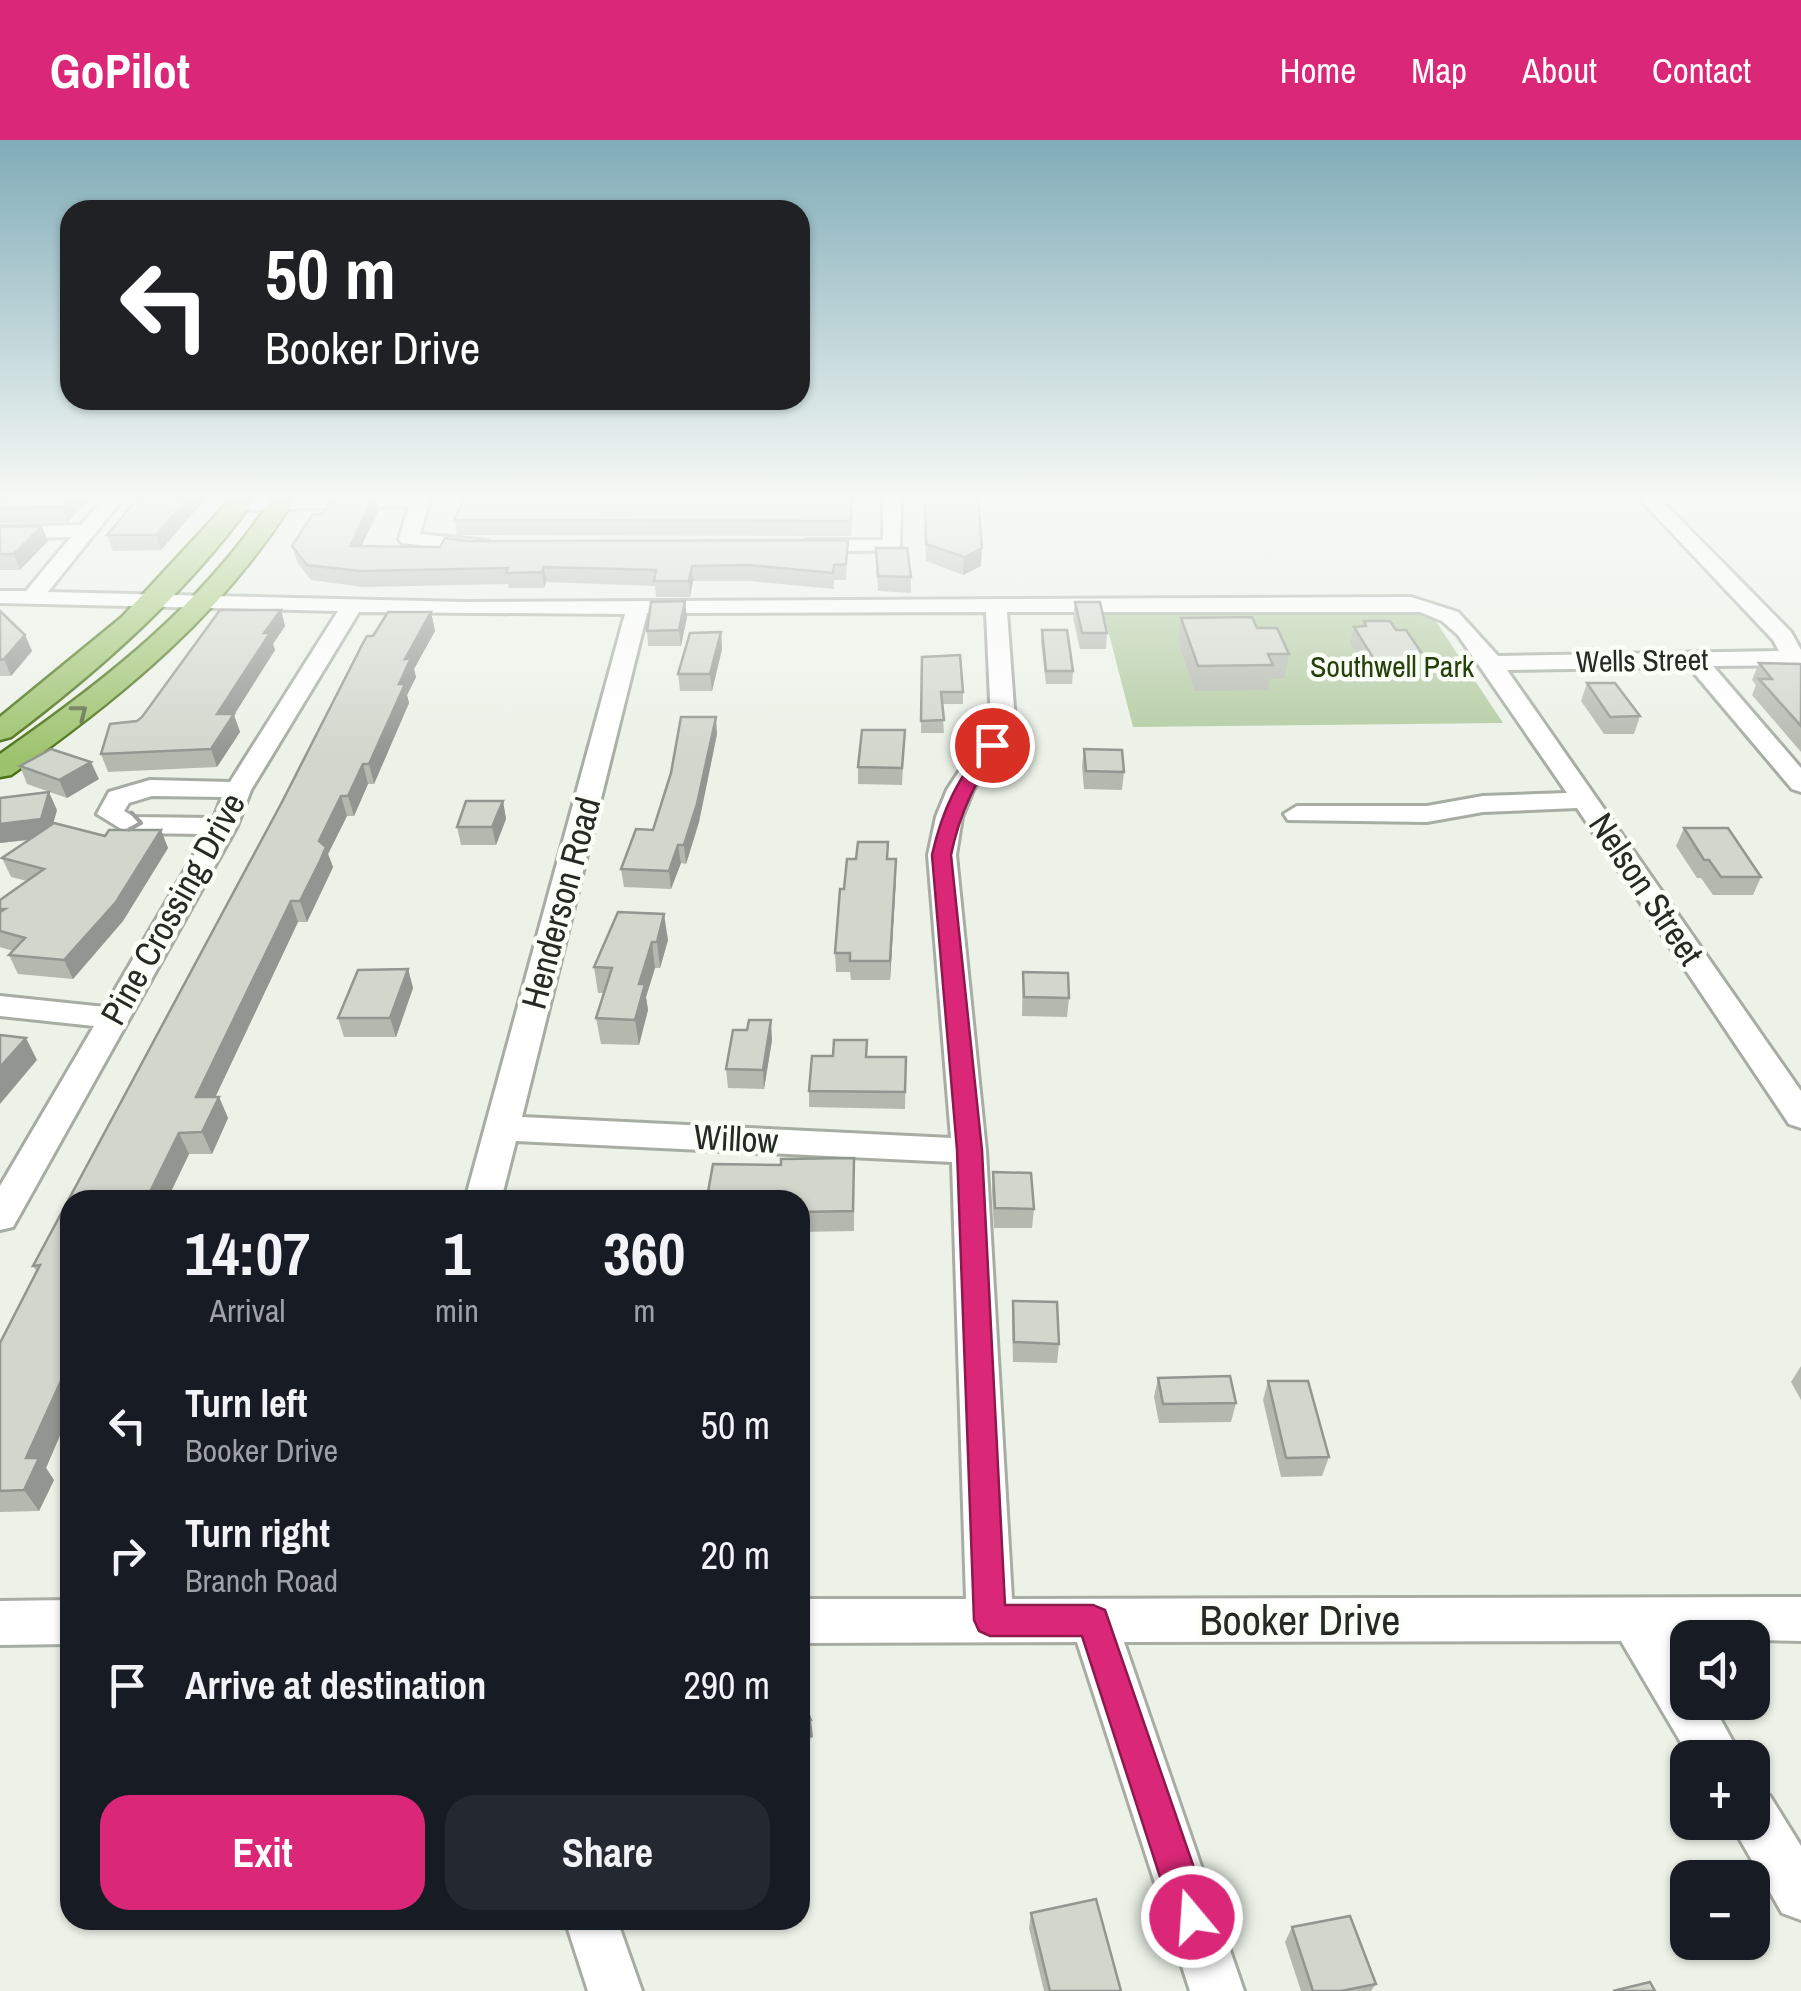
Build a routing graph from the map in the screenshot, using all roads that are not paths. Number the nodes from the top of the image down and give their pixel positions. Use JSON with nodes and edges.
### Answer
{"nodes":[{"id":1,"x":43,"y":583,"type":"edge"},
{"id":2,"x":173,"y":583,"type":"edge"},
{"id":3,"x":221,"y":583,"type":"edge"},
{"id":4,"x":1732,"y":583,"type":"edge"},
{"id":5,"x":34,"y":595,"type":"junction"},
{"id":6,"x":0,"y":596,"type":"edge"},
{"id":7,"x":160,"y":598,"type":"junction"},
{"id":8,"x":207,"y":600,"type":"junction"},
{"id":9,"x":354,"y":605,"type":"junction"},
{"id":10,"x":638,"y":606,"type":"junction"},
{"id":11,"x":996,"y":606,"type":"junction"},
{"id":12,"x":1696,"y":660,"type":"junction"},
{"id":13,"x":1491,"y":662,"type":"junction"},
{"id":14,"x":0,"y":730,"type":"edge"},
{"id":15,"x":0,"y":768,"type":"edge"},
{"id":16,"x":1801,"y":784,"type":"edge"},
{"id":17,"x":238,"y":790,"type":"junction"},
{"id":18,"x":1585,"y":800,"type":"junction"},
{"id":19,"x":1296,"y":814,"type":"dead end"},
{"id":20,"x":224,"y":826,"type":"junction"},
{"id":21,"x":0,"y":1006,"type":"edge"},
{"id":22,"x":114,"y":1018,"type":"junction"},
{"id":23,"x":1785,"y":1070,"type":"edge"},
{"id":24,"x":1801,"y":1116,"type":"edge"},
{"id":25,"x":502,"y":1128,"type":"junction"},
{"id":26,"x":970,"y":1150,"type":"junction"},
{"id":27,"x":486,"y":1190,"type":"edge"},
{"id":28,"x":0,"y":1218,"type":"edge"},
{"id":29,"x":1801,"y":1619,"type":"edge"},
{"id":30,"x":990,"y":1620,"type":"junction"},
{"id":31,"x":1093,"y":1620,"type":"junction"},
{"id":32,"x":1634,"y":1620,"type":"junction"},
{"id":33,"x":810,"y":1621,"type":"edge"},
{"id":34,"x":60,"y":1622,"type":"edge"},
{"id":35,"x":0,"y":1623,"type":"edge"},
{"id":36,"x":1707,"y":1740,"type":"edge"},
{"id":37,"x":1768,"y":1840,"type":"edge"},
{"id":38,"x":1801,"y":1894,"type":"edge"},
{"id":39,"x":594,"y":1930,"type":"edge"},
{"id":40,"x":615,"y":1991,"type":"edge"},
{"id":41,"x":1217,"y":1991,"type":"edge"}],
"edges":[{"from":1,"to":5,"type":"street"},
{"from":2,"to":7,"type":"main road"},
{"from":3,"to":8,"type":"main road"},
{"from":4,"to":12,"type":"street","name":"Wells Street"},
{"from":5,"to":6,"type":"street","name":"Nelson Street"},
{"from":5,"to":7,"type":"street","name":"Nelson Street"},
{"from":7,"to":8,"type":"street","name":"Nelson Street"},
{"from":7,"to":14,"type":"main road"},
{"from":8,"to":9,"type":"street","name":"Nelson Street"},
{"from":15,"to":8,"type":"main road","one_way":true},
{"from":9,"to":10,"type":"street","name":"Nelson Street"},
{"from":9,"to":17,"type":"street","name":"Pine Crossing Drive"},
{"from":10,"to":11,"type":"street","name":"Nelson Street"},
{"from":10,"to":25,"type":"street","name":"Henderson Road"},
{"from":11,"to":13,"type":"street","name":"Nelson Street"},
{"from":11,"to":26,"type":"street"},
{"from":12,"to":13,"type":"street","name":"Wells Street"},
{"from":12,"to":16,"type":"street"},
{"from":13,"to":18,"type":"street","name":"Nelson Street"},
{"from":17,"to":20,"type":"street","name":"Pine Crossing Drive"},
{"from":17,"to":20,"type":"street","one_way":true},
{"from":18,"to":19,"type":"street"},
{"from":18,"to":23,"type":"street","name":"Nelson Street"},
{"from":20,"to":22,"type":"street","name":"Pine Crossing Drive"},
{"from":21,"to":22,"type":"street"},
{"from":22,"to":28,"type":"street","name":"Pine Crossing Drive"},
{"from":23,"to":24,"type":"street","name":"Nelson Street"},
{"from":25,"to":26,"type":"street","name":"Willow"},
{"from":25,"to":27,"type":"street","name":"Henderson Road"},
{"from":26,"to":30,"type":"street"},
{"from":29,"to":32,"type":"street","name":"Booker Drive"},
{"from":30,"to":31,"type":"street","name":"Booker Drive"},
{"from":30,"to":33,"type":"street","name":"Booker Drive"},
{"from":31,"to":32,"type":"street","name":"Booker Drive"},
{"from":31,"to":41,"type":"street"},
{"from":32,"to":36,"type":"street"},
{"from":34,"to":35,"type":"street"},
{"from":37,"to":38,"type":"street"},
{"from":39,"to":40,"type":"street"}]}
